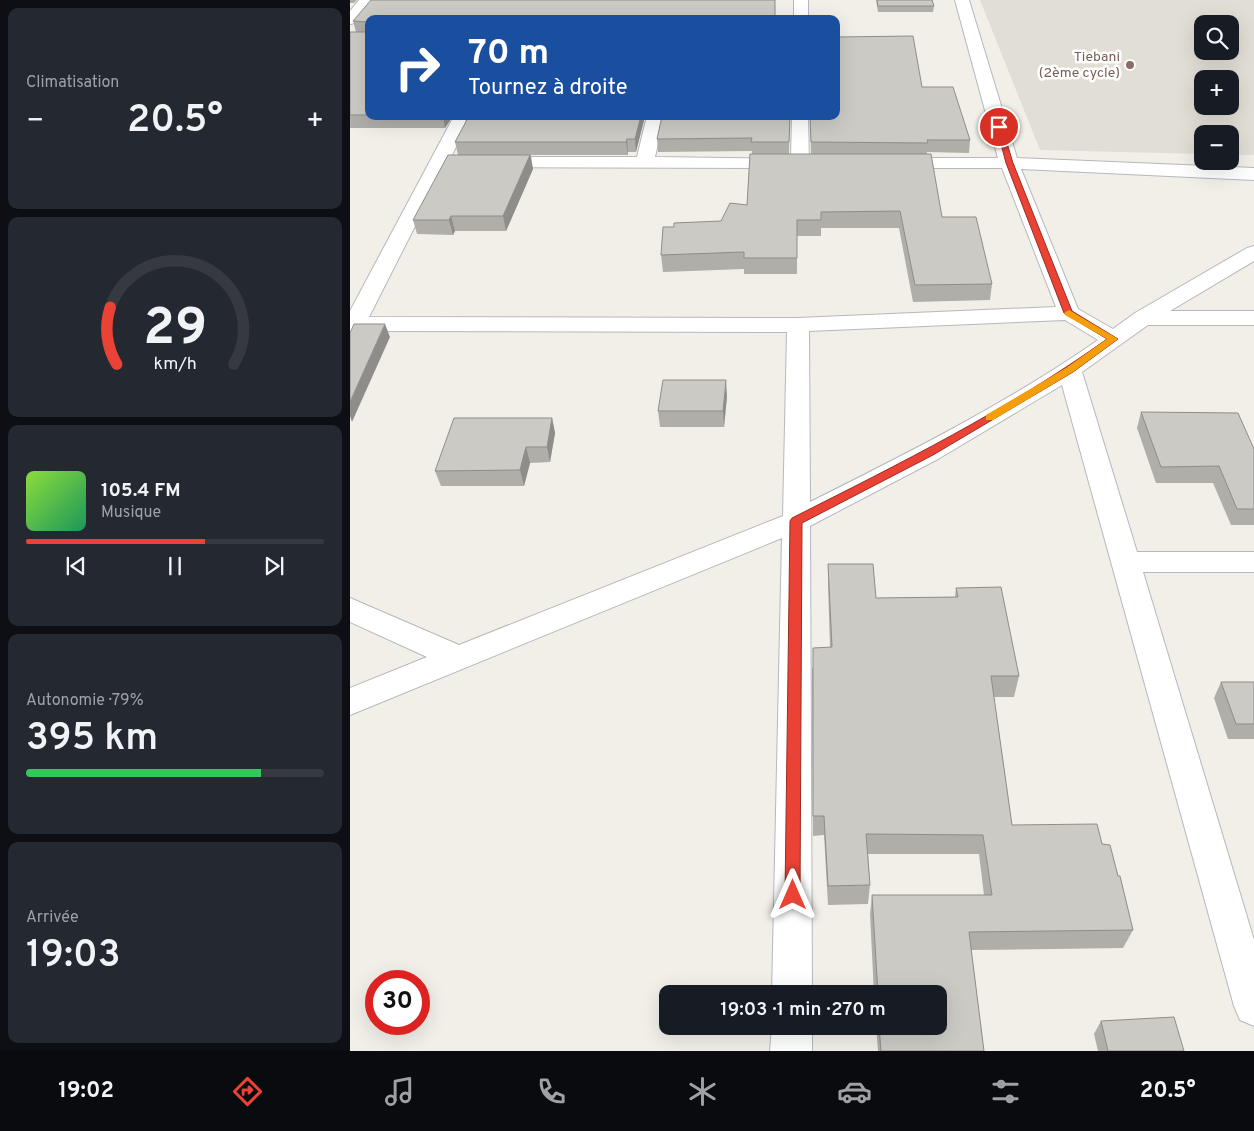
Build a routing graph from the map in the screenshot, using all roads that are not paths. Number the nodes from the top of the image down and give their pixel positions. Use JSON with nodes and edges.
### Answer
{"nodes":[{"id":1,"x":366,"y":0,"type":"edge"},
{"id":2,"x":801,"y":0,"type":"edge"},
{"id":3,"x":962,"y":0,"type":"edge"},
{"id":4,"x":801,"y":15,"type":"edge"},
{"id":5,"x":350,"y":20,"type":"edge"},
{"id":6,"x":461,"y":120,"type":"edge"},
{"id":7,"x":655,"y":120,"type":"edge"},
{"id":8,"x":800,"y":120,"type":"edge"},
{"id":9,"x":439,"y":162,"type":"junction"},
{"id":10,"x":645,"y":162,"type":"junction"},
{"id":11,"x":800,"y":163,"type":"junction"},
{"id":12,"x":820,"y":163,"type":"edge"},
{"id":13,"x":880,"y":163,"type":"edge"},
{"id":14,"x":1009,"y":163,"type":"junction"},
{"id":15,"x":1254,"y":174,"type":"edge"},
{"id":16,"x":1254,"y":252,"type":"edge"},
{"id":17,"x":1068,"y":313,"type":"junction"},
{"id":18,"x":1143,"y":318,"type":"junction"},
{"id":19,"x":1254,"y":318,"type":"edge"},
{"id":20,"x":352,"y":324,"type":"edge"},
{"id":21,"x":798,"y":325,"type":"junction"},
{"id":22,"x":1113,"y":339,"type":"junction"},
{"id":23,"x":1070,"y":370,"type":"junction"},
{"id":24,"x":796,"y":521,"type":"junction"},
{"id":25,"x":1125,"y":562,"type":"junction"},
{"id":26,"x":1254,"y":562,"type":"edge"},
{"id":27,"x":350,"y":610,"type":"edge"},
{"id":28,"x":459,"y":658,"type":"junction"},
{"id":29,"x":350,"y":702,"type":"edge"},
{"id":30,"x":792,"y":985,"type":"edge"},
{"id":31,"x":1254,"y":1006,"type":"edge"},
{"id":32,"x":792,"y":1035,"type":"edge"},
{"id":33,"x":792,"y":1051,"type":"edge"}],
"edges":[{"from":1,"to":5,"type":"street"},
{"from":2,"to":4,"type":"street"},
{"from":3,"to":14,"type":"street"},
{"from":6,"to":9,"type":"street"},
{"from":7,"to":10,"type":"street"},
{"from":8,"to":11,"type":"street"},
{"from":9,"to":10,"type":"street"},
{"from":9,"to":20,"type":"street"},
{"from":10,"to":11,"type":"street"},
{"from":11,"to":12,"type":"street"},
{"from":13,"to":14,"type":"street"},
{"from":14,"to":15,"type":"street"},
{"from":14,"to":17,"type":"street"},
{"from":16,"to":18,"type":"street"},
{"from":17,"to":21,"type":"street"},
{"from":17,"to":22,"type":"street"},
{"from":18,"to":19,"type":"street"},
{"from":18,"to":22,"type":"street"},
{"from":20,"to":21,"type":"street"},
{"from":21,"to":24,"type":"street"},
{"from":22,"to":23,"type":"street"},
{"from":23,"to":24,"type":"street"},
{"from":23,"to":25,"type":"street"},
{"from":24,"to":28,"type":"street"},
{"from":24,"to":30,"type":"street"},
{"from":25,"to":26,"type":"street"},
{"from":25,"to":31,"type":"street"},
{"from":27,"to":28,"type":"street"},
{"from":28,"to":29,"type":"street"},
{"from":32,"to":33,"type":"street"}]}
